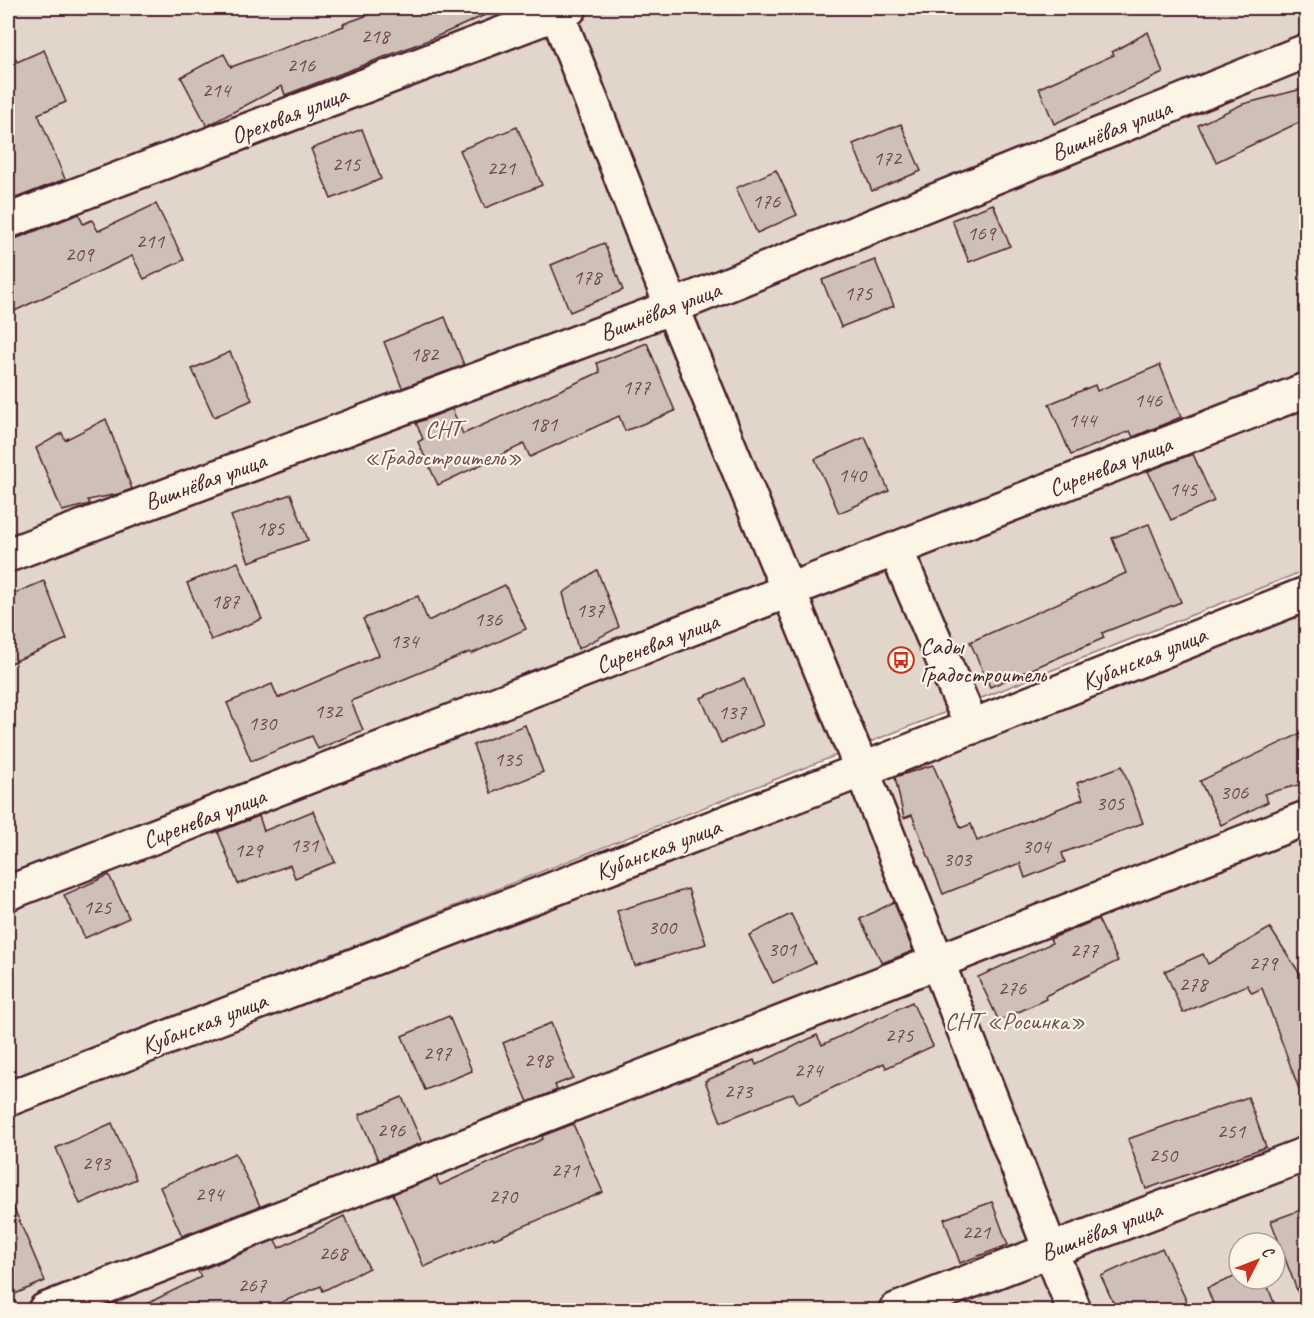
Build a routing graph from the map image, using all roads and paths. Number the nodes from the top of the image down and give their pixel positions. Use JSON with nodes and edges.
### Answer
{"nodes":[{"id":1,"x":561,"y":9,"type":"edge"},
{"id":2,"x":1306,"y":51,"type":"edge"},
{"id":3,"x":8,"y":221,"type":"edge"},
{"id":4,"x":672,"y":307,"type":"junction"},
{"id":5,"x":1306,"y":390,"type":"edge"},
{"id":6,"x":896,"y":550,"type":"junction"},
{"id":7,"x":8,"y":555,"type":"edge"},
{"id":8,"x":789,"y":592,"type":"junction"},
{"id":9,"x":1306,"y":594,"type":"edge"},
{"id":10,"x":972,"y":727,"type":"junction"},
{"id":11,"x":862,"y":770,"type":"junction"},
{"id":12,"x":1306,"y":818,"type":"edge"},
{"id":13,"x":8,"y":893,"type":"edge"},
{"id":14,"x":938,"y":960,"type":"junction"},
{"id":15,"x":8,"y":1099,"type":"edge"},
{"id":16,"x":1306,"y":1154,"type":"edge"},
{"id":17,"x":1051,"y":1250,"type":"junction"},
{"id":18,"x":45,"y":1311,"type":"edge"},
{"id":19,"x":896,"y":1311,"type":"edge"},
{"id":20,"x":1074,"y":1311,"type":"edge"}],
"edges":[{"from":1,"to":3,"type":"street","name":"Ореховая улица"},
{"from":1,"to":4,"type":"street"},
{"from":2,"to":4,"type":"street","name":"Вишнёвая улица"},
{"from":4,"to":7,"type":"street","name":"Вишнёвая улица"},
{"from":4,"to":8,"type":"street"},
{"from":5,"to":6,"type":"street","name":"Сиреневая улица"},
{"from":6,"to":8,"type":"street","name":"Сиреневая улица"},
{"from":6,"to":10,"type":"street"},
{"from":8,"to":11,"type":"street"},
{"from":8,"to":13,"type":"street","name":"Сиреневая улица"},
{"from":9,"to":10,"type":"street","name":"Кубанская улица"},
{"from":10,"to":11,"type":"street","name":"Кубанская улица"},
{"from":11,"to":14,"type":"street"},
{"from":11,"to":15,"type":"street","name":"Кубанская улица"},
{"from":12,"to":14,"type":"street"},
{"from":14,"to":17,"type":"street"},
{"from":14,"to":18,"type":"street"},
{"from":16,"to":17,"type":"street","name":"Вишнёвая улица"},
{"from":17,"to":19,"type":"street","name":"Вишнёвая улица"},
{"from":17,"to":20,"type":"street"}]}
